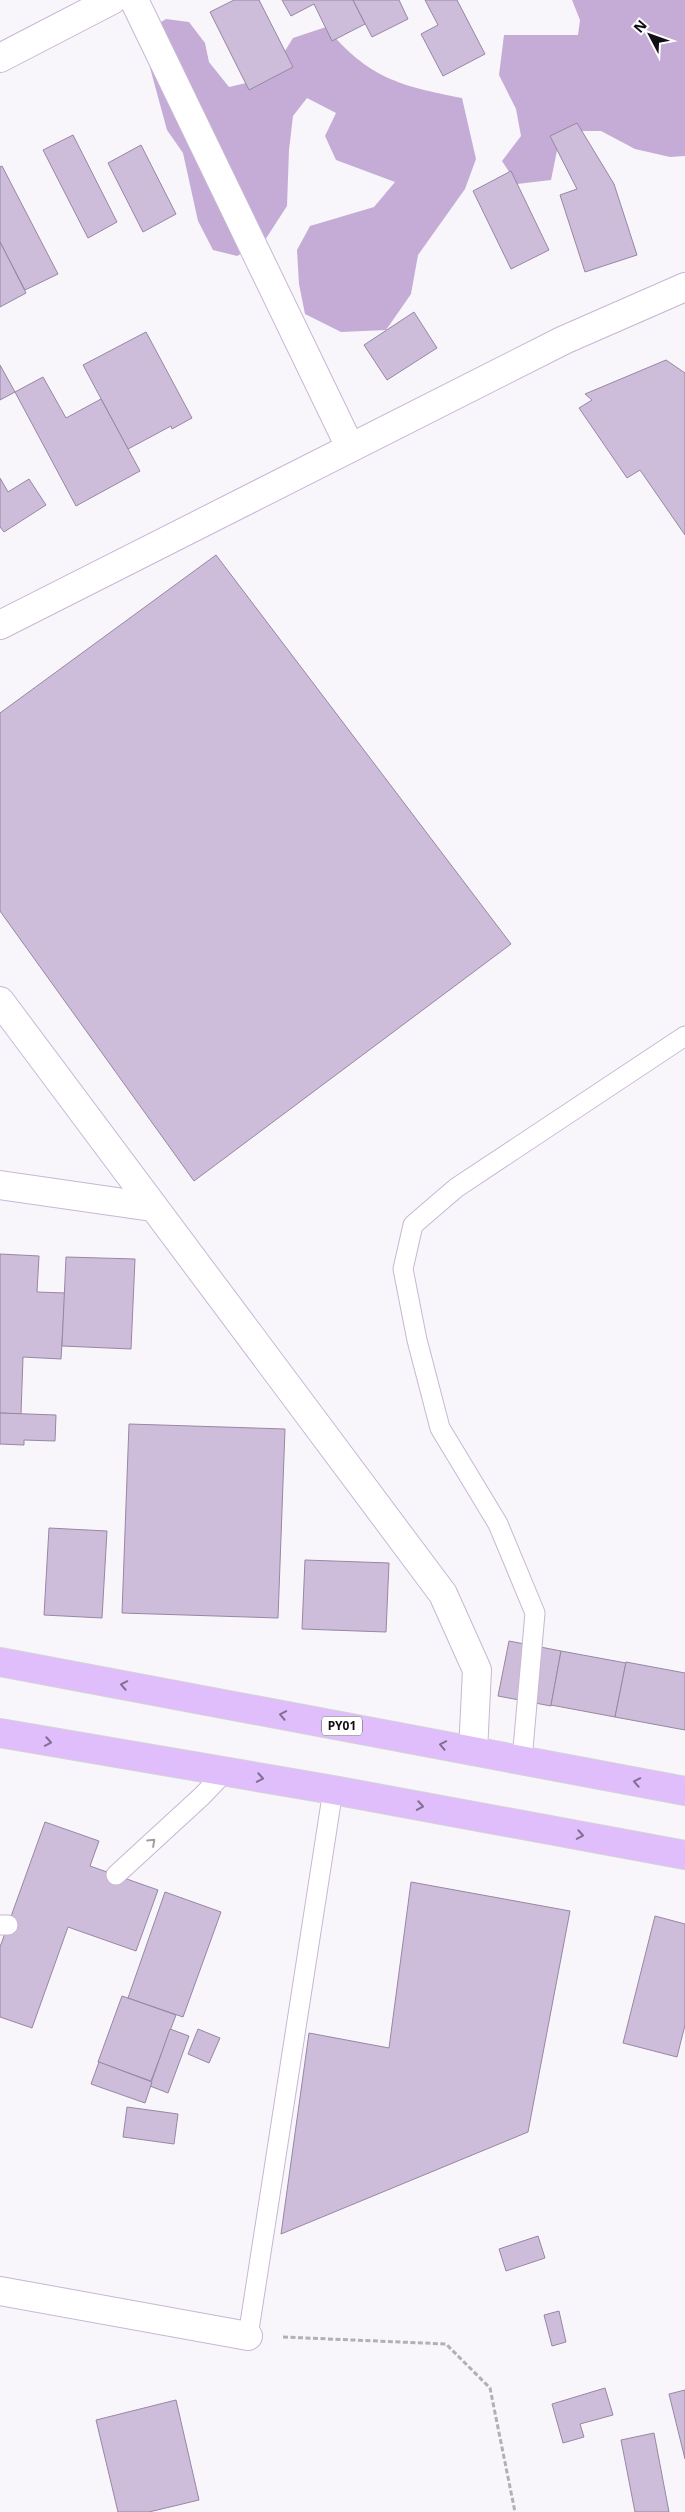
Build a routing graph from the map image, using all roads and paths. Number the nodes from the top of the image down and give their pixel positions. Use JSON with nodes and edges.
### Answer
{"nodes":[{"id":1,"x":112,"y":0,"type":"edge"},
{"id":2,"x":134,"y":0,"type":"edge"},
{"id":3,"x":0,"y":58,"type":"edge"},
{"id":4,"x":685,"y":286,"type":"edge"},
{"id":5,"x":350,"y":447,"type":"junction"},
{"id":6,"x":0,"y":625,"type":"edge"},
{"id":7,"x":0,"y":1001,"type":"edge"},
{"id":8,"x":685,"y":1036,"type":"edge"},
{"id":9,"x":0,"y":1185,"type":"edge"},
{"id":10,"x":152,"y":1207,"type":"junction"},
{"id":11,"x":0,"y":1662,"type":"edge"},
{"id":12,"x":0,"y":1733,"type":"edge"},
{"id":13,"x":473,"y":1752,"type":"junction"},
{"id":14,"x":522,"y":1760,"type":"junction"},
{"id":15,"x":225,"y":1772,"type":"junction"},
{"id":16,"x":333,"y":1790,"type":"junction"},
{"id":17,"x":685,"y":1791,"type":"edge"},
{"id":18,"x":685,"y":1854,"type":"edge"},
{"id":19,"x":116,"y":1875,"type":"dead end"},
{"id":20,"x":0,"y":2291,"type":"edge"},
{"id":21,"x":248,"y":2336,"type":"junction"},
{"id":22,"x":515,"y":2512,"type":"edge"}],
"edges":[{"from":1,"to":3,"type":"street"},
{"from":2,"to":5,"type":"street"},
{"from":4,"to":5,"type":"street"},
{"from":5,"to":6,"type":"street"},
{"from":7,"to":10,"type":"street"},
{"from":8,"to":14,"type":"lane"},
{"from":9,"to":10,"type":"street"},
{"from":10,"to":13,"type":"street"},
{"from":13,"to":11,"type":"highway","number":"PY01","one_way":true},
{"from":12,"to":15,"type":"highway","one_way":true},
{"from":13,"to":14,"type":"highway","number":"PY01"},
{"from":17,"to":14,"type":"highway","number":"PY01","one_way":true},
{"from":15,"to":16,"type":"highway","one_way":true},
{"from":19,"to":15,"type":"lane","one_way":true},
{"from":16,"to":18,"type":"highway","one_way":true},
{"from":16,"to":21,"type":"lane"},
{"from":20,"to":21,"type":"street"},
{"from":21,"to":22,"type":"path"}]}
